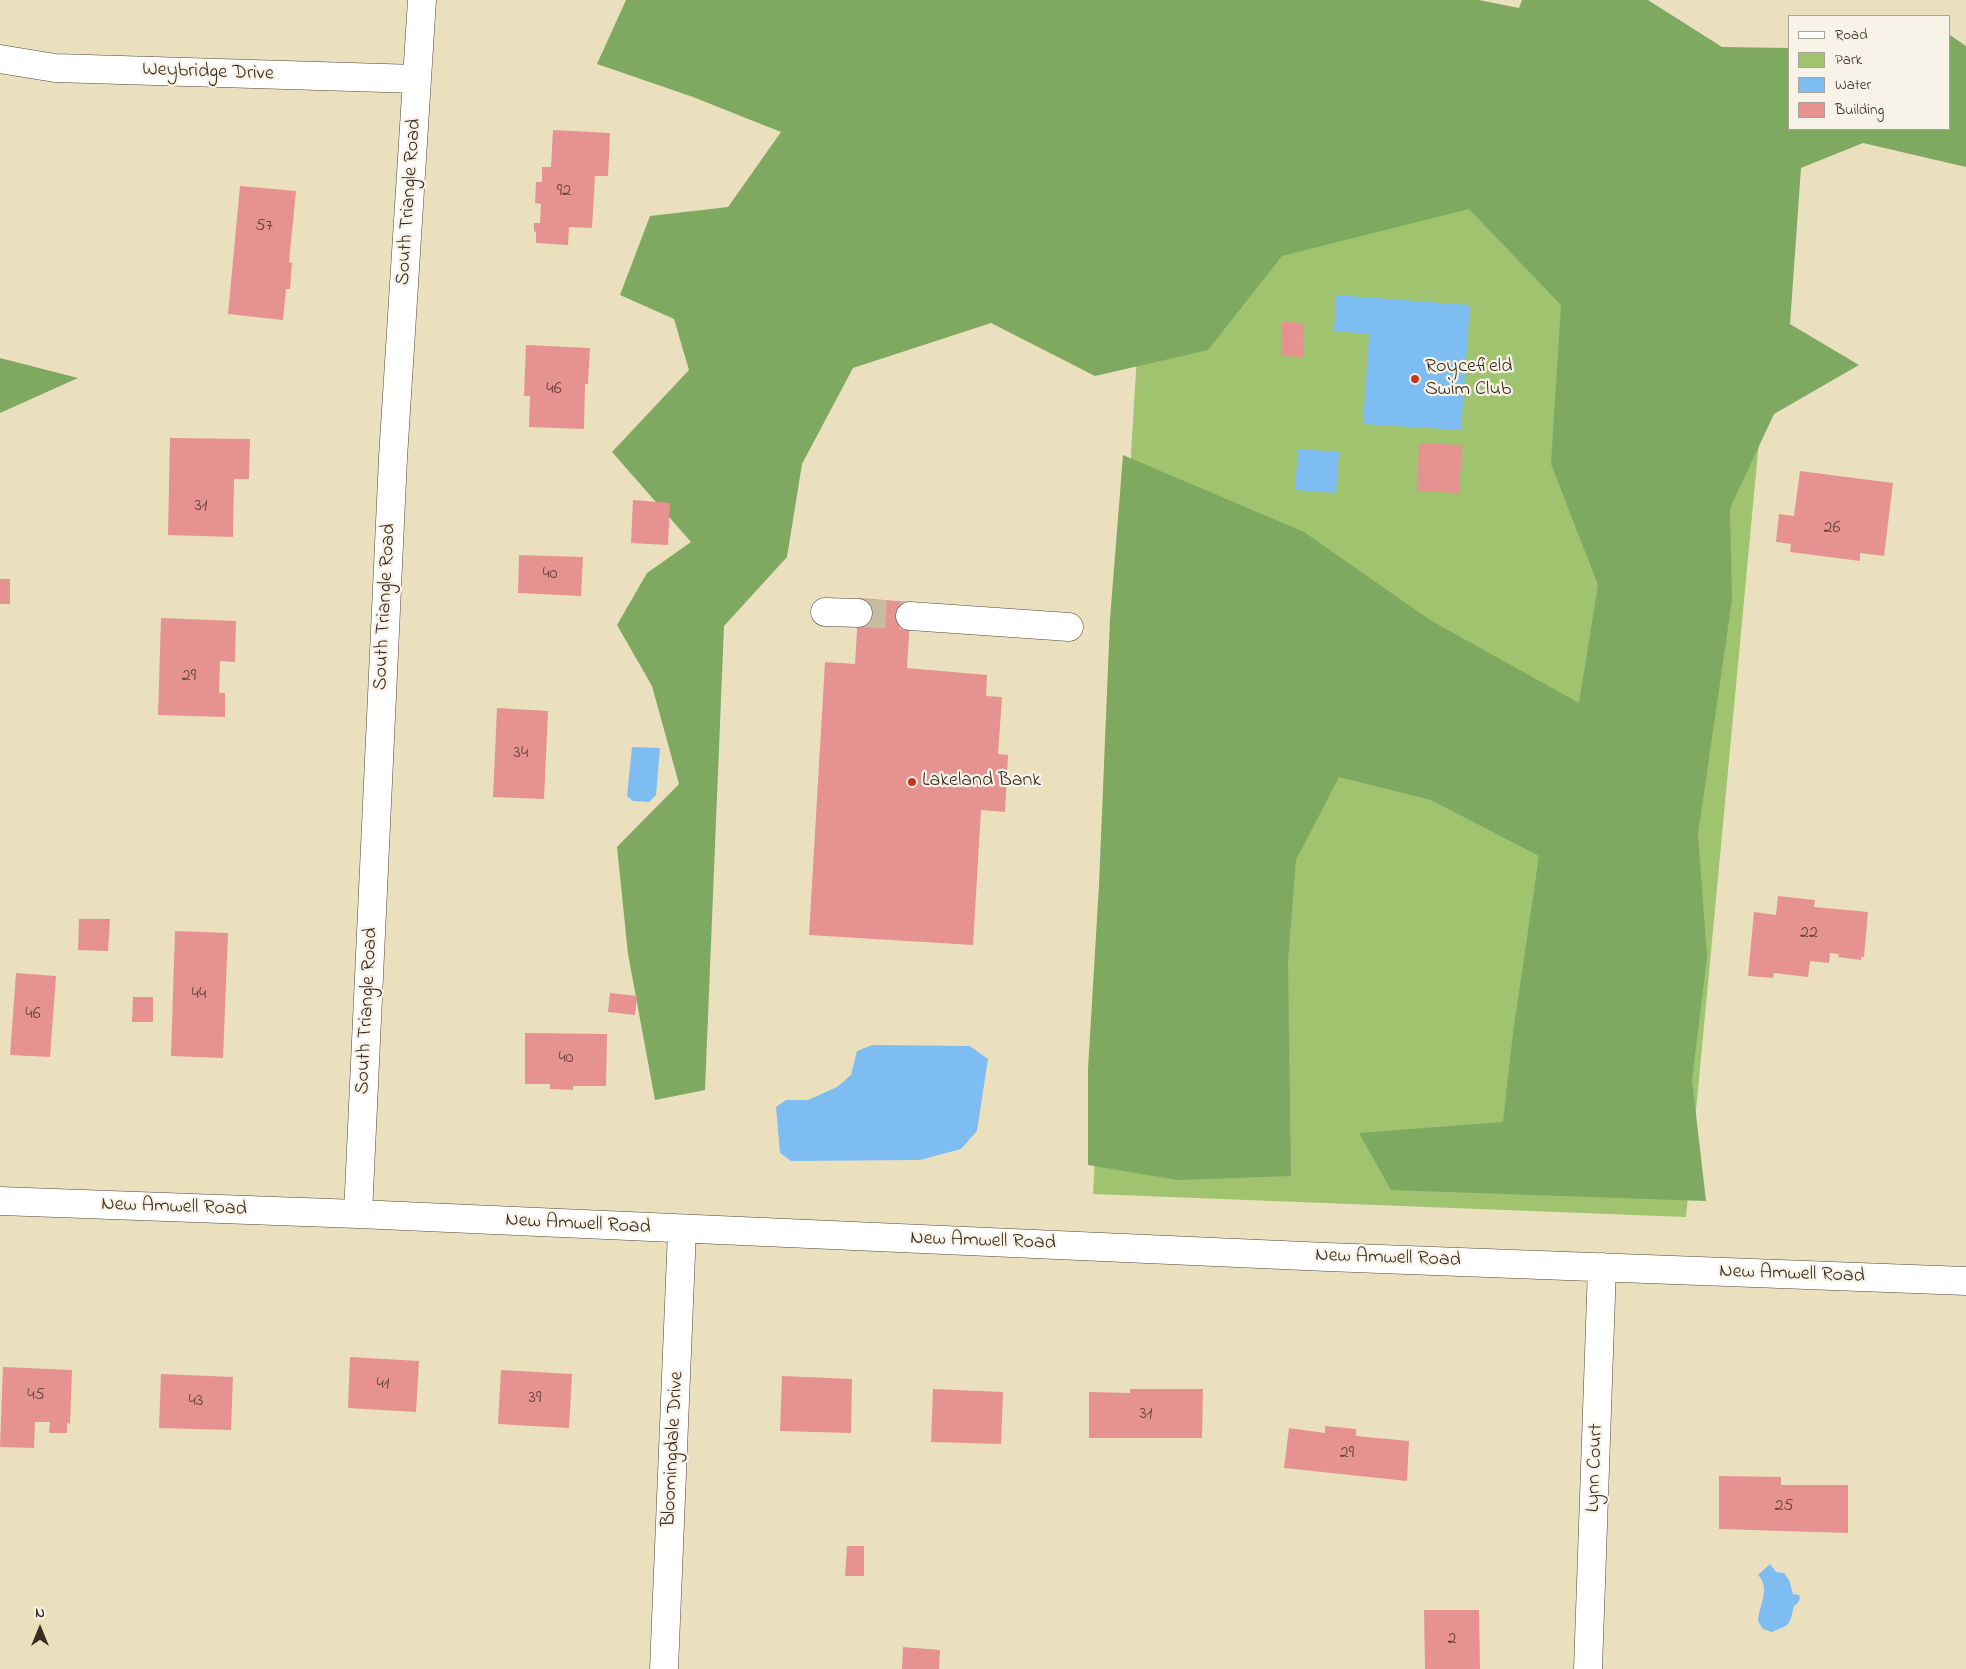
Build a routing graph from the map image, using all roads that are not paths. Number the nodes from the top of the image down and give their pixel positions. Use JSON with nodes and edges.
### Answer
{"nodes":[{"id":1,"x":422,"y":0,"type":"edge"},
{"id":2,"x":0,"y":59,"type":"edge"},
{"id":3,"x":417,"y":79,"type":"junction"},
{"id":4,"x":825,"y":612,"type":"dead end"},
{"id":5,"x":858,"y":614,"type":"tunnel mouth"},
{"id":6,"x":910,"y":616,"type":"tunnel mouth"},
{"id":7,"x":1069,"y":627,"type":"dead end"},
{"id":8,"x":0,"y":1201,"type":"edge"},
{"id":9,"x":358,"y":1214,"type":"junction"},
{"id":10,"x":682,"y":1230,"type":"junction"},
{"id":11,"x":1602,"y":1267,"type":"junction"},
{"id":12,"x":1966,"y":1281,"type":"edge"},
{"id":13,"x":664,"y":1669,"type":"edge"},
{"id":14,"x":1588,"y":1669,"type":"edge"}],
"edges":[{"from":1,"to":3,"type":"street","name":"South Triangle Road"},
{"from":2,"to":3,"type":"street","name":"Weybridge Drive"},
{"from":3,"to":9,"type":"street","name":"South Triangle Road"},
{"from":4,"to":5,"type":"street"},
{"from":6,"to":7,"type":"street"},
{"from":8,"to":9,"type":"street","name":"New Amwell Road"},
{"from":9,"to":10,"type":"street","name":"New Amwell Road"},
{"from":10,"to":11,"type":"street","name":"New Amwell Road"},
{"from":10,"to":13,"type":"street","name":"Bloomingdale Drive"},
{"from":11,"to":12,"type":"street","name":"New Amwell Road"},
{"from":11,"to":14,"type":"street","name":"Lynn Court"}]}
